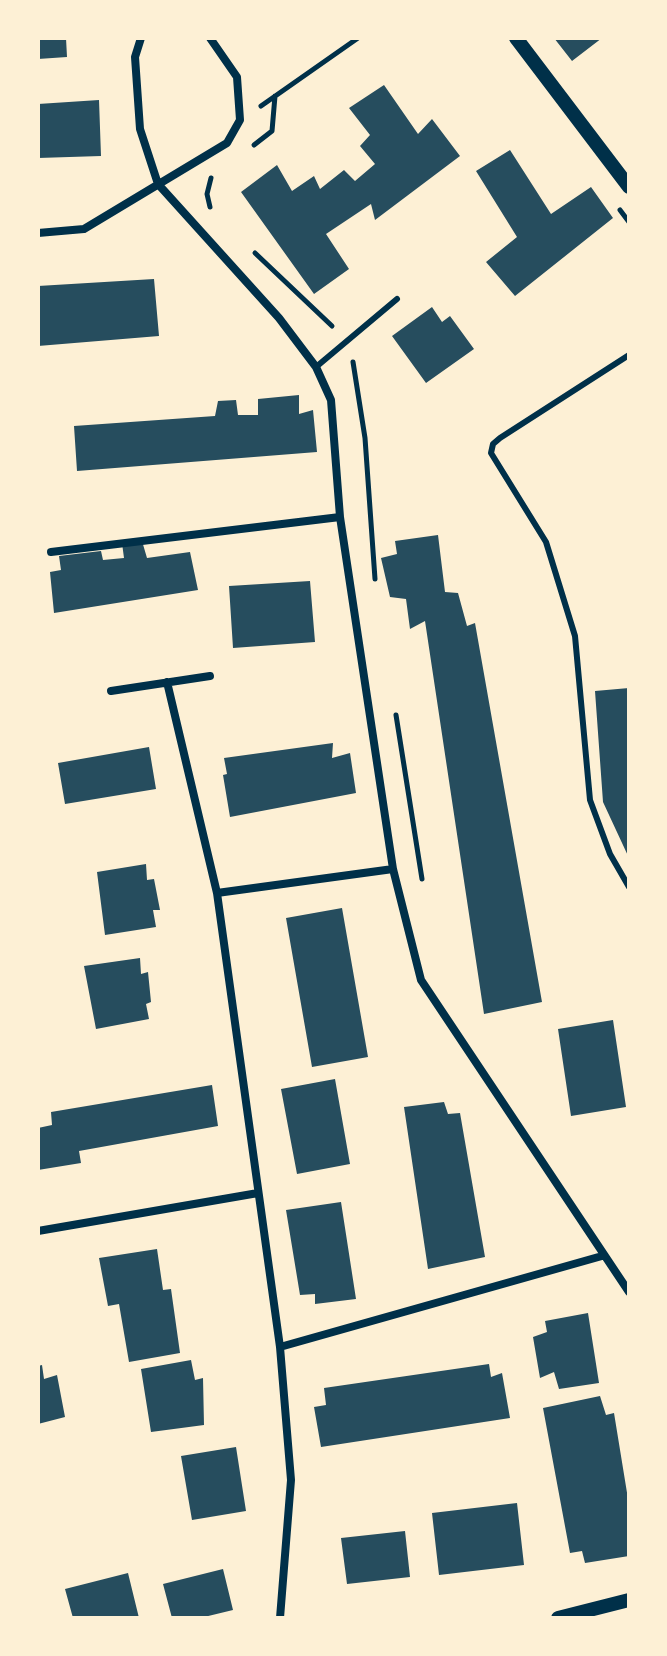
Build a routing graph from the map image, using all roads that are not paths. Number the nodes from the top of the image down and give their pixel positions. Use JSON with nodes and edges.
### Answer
{"nodes":[{"id":1,"x":141,"y":38,"type":"edge"},
{"id":2,"x":210,"y":38,"type":"edge"},
{"id":3,"x":516,"y":38,"type":"edge"},
{"id":4,"x":158,"y":184,"type":"junction"},
{"id":5,"x":629,"y":187,"type":"edge"},
{"id":6,"x":38,"y":233,"type":"edge"},
{"id":7,"x":397,"y":299,"type":"dead end"},
{"id":8,"x":629,"y":355,"type":"edge"},
{"id":9,"x":316,"y":367,"type":"junction"},
{"id":10,"x":340,"y":517,"type":"junction"},
{"id":11,"x":51,"y":552,"type":"dead end"},
{"id":12,"x":210,"y":676,"type":"dead end"},
{"id":13,"x":167,"y":682,"type":"junction"},
{"id":14,"x":111,"y":691,"type":"dead end"},
{"id":15,"x":393,"y":869,"type":"junction"},
{"id":16,"x":629,"y":887,"type":"edge"},
{"id":17,"x":217,"y":893,"type":"junction"},
{"id":18,"x":258,"y":1193,"type":"junction"},
{"id":19,"x":38,"y":1231,"type":"edge"},
{"id":20,"x":602,"y":1256,"type":"junction"},
{"id":21,"x":629,"y":1292,"type":"edge"},
{"id":22,"x":280,"y":1347,"type":"junction"},
{"id":23,"x":629,"y":1600,"type":"edge"},
{"id":24,"x":581,"y":1616,"type":"edge"},
{"id":25,"x":280,"y":1618,"type":"edge"},
{"id":26,"x":558,"y":1618,"type":"edge"}],
"edges":[{"from":1,"to":4,"type":"street"},
{"from":2,"to":4,"type":"street"},
{"from":3,"to":5,"type":"street"},
{"from":4,"to":6,"type":"street"},
{"from":4,"to":9,"type":"street"},
{"from":7,"to":9,"type":"lane"},
{"from":8,"to":16,"type":"lane"},
{"from":9,"to":10,"type":"street"},
{"from":10,"to":11,"type":"street"},
{"from":10,"to":15,"type":"street"},
{"from":12,"to":13,"type":"street"},
{"from":13,"to":14,"type":"street"},
{"from":13,"to":17,"type":"street"},
{"from":15,"to":17,"type":"street"},
{"from":15,"to":20,"type":"street"},
{"from":17,"to":18,"type":"street"},
{"from":18,"to":19,"type":"street"},
{"from":18,"to":22,"type":"street"},
{"from":20,"to":21,"type":"street"},
{"from":20,"to":22,"type":"street"},
{"from":22,"to":25,"type":"street"},
{"from":23,"to":24,"type":"street"},
{"from":24,"to":26,"type":"street"}]}
